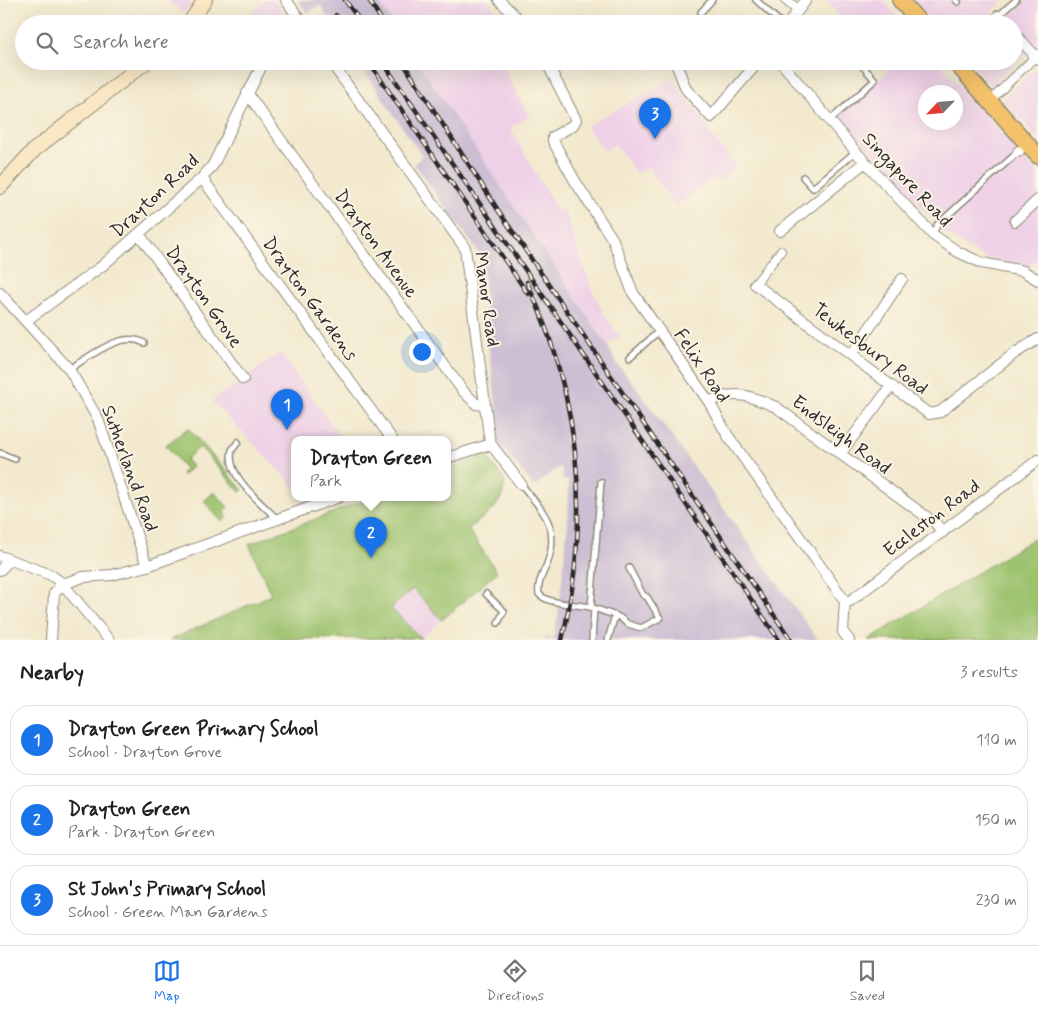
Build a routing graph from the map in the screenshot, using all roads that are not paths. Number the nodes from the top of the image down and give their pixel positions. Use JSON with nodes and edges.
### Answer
{"nodes":[{"id":1,"x":205,"y":0,"type":"edge"},
{"id":2,"x":286,"y":0,"type":"edge"},
{"id":3,"x":499,"y":0,"type":"edge"},
{"id":4,"x":712,"y":0,"type":"edge"},
{"id":5,"x":756,"y":0,"type":"edge"},
{"id":6,"x":786,"y":0,"type":"edge"},
{"id":7,"x":806,"y":0,"type":"edge"},
{"id":8,"x":900,"y":0,"type":"edge"},
{"id":9,"x":1016,"y":0,"type":"edge"},
{"id":10,"x":798,"y":10,"type":"junction"},
{"id":11,"x":701,"y":12,"type":"dead end"},
{"id":12,"x":194,"y":15,"type":"edge"},
{"id":13,"x":297,"y":15,"type":"edge"},
{"id":14,"x":514,"y":15,"type":"edge"},
{"id":15,"x":772,"y":15,"type":"edge"},
{"id":16,"x":794,"y":15,"type":"edge"},
{"id":17,"x":913,"y":15,"type":"edge"},
{"id":18,"x":1006,"y":15,"type":"edge"},
{"id":19,"x":1023,"y":42,"type":"edge"},
{"id":20,"x":1037,"y":57,"type":"edge"},
{"id":21,"x":136,"y":70,"type":"edge"},
{"id":22,"x":259,"y":70,"type":"edge"},
{"id":23,"x":336,"y":70,"type":"edge"},
{"id":24,"x":551,"y":70,"type":"edge"},
{"id":25,"x":679,"y":70,"type":"edge"},
{"id":26,"x":751,"y":70,"type":"edge"},
{"id":27,"x":788,"y":70,"type":"edge"},
{"id":28,"x":866,"y":70,"type":"edge"},
{"id":29,"x":961,"y":70,"type":"edge"},
{"id":30,"x":1023,"y":70,"type":"edge"},
{"id":31,"x":1023,"y":70,"type":"edge"},
{"id":32,"x":247,"y":93,"type":"junction"},
{"id":33,"x":996,"y":95,"type":"dead end"},
{"id":34,"x":830,"y":120,"type":"junction"},
{"id":35,"x":1021,"y":149,"type":"junction"},
{"id":36,"x":856,"y":152,"type":"junction"},
{"id":37,"x":1038,"y":156,"type":"edge"},
{"id":38,"x":865,"y":162,"type":"junction"},
{"id":39,"x":803,"y":177,"type":"dead end"},
{"id":40,"x":202,"y":178,"type":"junction"},
{"id":41,"x":0,"y":186,"type":"edge"},
{"id":42,"x":1038,"y":200,"type":"edge"},
{"id":43,"x":1016,"y":220,"type":"dead end"},
{"id":44,"x":780,"y":231,"type":"dead end"},
{"id":45,"x":139,"y":234,"type":"junction"},
{"id":46,"x":933,"y":235,"type":"junction"},
{"id":47,"x":781,"y":252,"type":"dead end"},
{"id":48,"x":1036,"y":276,"type":"edge"},
{"id":49,"x":902,"y":279,"type":"dead end"},
{"id":50,"x":755,"y":284,"type":"joint"},
{"id":51,"x":0,"y":293,"type":"edge"},
{"id":52,"x":27,"y":320,"type":"junction"},
{"id":53,"x":659,"y":331,"type":"junction"},
{"id":54,"x":1038,"y":339,"type":"edge"},
{"id":55,"x":144,"y":343,"type":"dead end"},
{"id":56,"x":852,"y":354,"type":"junction"},
{"id":57,"x":630,"y":357,"type":"dead end"},
{"id":58,"x":70,"y":369,"type":"junction"},
{"id":59,"x":243,"y":379,"type":"dead end"},
{"id":60,"x":891,"y":386,"type":"junction"},
{"id":61,"x":709,"y":402,"type":"junction"},
{"id":62,"x":484,"y":405,"type":"junction"},
{"id":63,"x":390,"y":436,"type":"edge"},
{"id":64,"x":238,"y":442,"type":"dead end"},
{"id":65,"x":491,"y":444,"type":"junction"},
{"id":66,"x":0,"y":453,"type":"edge"},
{"id":67,"x":840,"y":454,"type":"junction"},
{"id":68,"x":451,"y":457,"type":"edge"},
{"id":69,"x":15,"y":459,"type":"dead end"},
{"id":70,"x":1038,"y":460,"type":"edge"},
{"id":71,"x":601,"y":482,"type":"dead end"},
{"id":72,"x":521,"y":484,"type":"joint"},
{"id":73,"x":328,"y":501,"type":"edge"},
{"id":74,"x":277,"y":519,"type":"junction"},
{"id":75,"x":943,"y":532,"type":"junction"},
{"id":76,"x":5,"y":558,"type":"edge"},
{"id":77,"x":147,"y":566,"type":"junction"},
{"id":78,"x":629,"y":568,"type":"dead end"},
{"id":79,"x":0,"y":570,"type":"edge"},
{"id":80,"x":63,"y":584,"type":"junction"},
{"id":81,"x":486,"y":594,"type":"dead end"},
{"id":82,"x":845,"y":601,"type":"junction"},
{"id":83,"x":593,"y":608,"type":"junction"},
{"id":84,"x":615,"y":615,"type":"junction"},
{"id":85,"x":498,"y":623,"type":"dead end"},
{"id":86,"x":51,"y":640,"type":"edge"},
{"id":87,"x":108,"y":640,"type":"edge"},
{"id":88,"x":592,"y":640,"type":"edge"},
{"id":89,"x":608,"y":640,"type":"edge"},
{"id":90,"x":849,"y":640,"type":"edge"}],
"edges":[{"from":1,"to":12,"type":"main road"},
{"from":2,"to":13,"type":"street"},
{"from":3,"to":14,"type":"street"},
{"from":4,"to":11,"type":"lane"},
{"from":5,"to":15,"type":"lane"},
{"from":6,"to":10,"type":"street"},
{"from":7,"to":10,"type":"street"},
{"from":8,"to":17,"type":"main road"},
{"from":9,"to":18,"type":"lane"},
{"from":10,"to":16,"type":"street"},
{"from":19,"to":20,"type":"street"},
{"from":20,"to":30,"type":"street"},
{"from":21,"to":41,"type":"main road"},
{"from":22,"to":32,"type":"street","name":"Drayton Road"},
{"from":23,"to":62,"type":"street","name":"Manor Road"},
{"from":24,"to":53,"type":"street","name":"Felix Road"},
{"from":25,"to":26,"type":"street"},
{"from":27,"to":34,"type":"street","name":"Singapore Road"},
{"from":28,"to":34,"type":"lane"},
{"from":29,"to":35,"type":"main road"},
{"from":31,"to":33,"type":"street"},
{"from":32,"to":40,"type":"street","name":"Drayton Road"},
{"from":32,"to":62,"type":"street","name":"Drayton Avenue"},
{"from":34,"to":36,"type":"street","name":"Singapore Road"},
{"from":35,"to":37,"type":"main road"},
{"from":35,"to":46,"type":"lane"},
{"from":36,"to":38,"type":"street","name":"Singapore Road"},
{"from":36,"to":39,"type":"lane"},
{"from":38,"to":44,"type":"street"},
{"from":38,"to":46,"type":"street","name":"Singapore Road"},
{"from":40,"to":45,"type":"street","name":"Drayton Road"},
{"from":40,"to":63,"type":"street","name":"Drayton Gardens"},
{"from":42,"to":43,"type":"street"},
{"from":45,"to":52,"type":"street","name":"Drayton Road"},
{"from":45,"to":59,"type":"street","name":"Drayton Grove"},
{"from":46,"to":48,"type":"street","name":"Singapore Road"},
{"from":47,"to":50,"type":"street"},
{"from":49,"to":56,"type":"street"},
{"from":50,"to":56,"type":"street","name":"Tewkesbury Road"},
{"from":51,"to":52,"type":"street","name":"Sutherland Road"},
{"from":52,"to":58,"type":"street","name":"Sutherland Road"},
{"from":53,"to":57,"type":"lane"},
{"from":53,"to":61,"type":"street","name":"Felix Road"},
{"from":54,"to":60,"type":"street","name":"Tewkesbury Road"},
{"from":55,"to":58,"type":"lane"},
{"from":56,"to":60,"type":"street","name":"Tewkesbury Road"},
{"from":58,"to":77,"type":"street","name":"Sutherland Road"},
{"from":60,"to":67,"type":"street"},
{"from":61,"to":67,"type":"street","name":"Endsleigh Road"},
{"from":61,"to":82,"type":"street","name":"Felix Road"},
{"from":62,"to":65,"type":"street","name":"Manor Road"},
{"from":64,"to":74,"type":"lane"},
{"from":65,"to":68,"type":"street"},
{"from":65,"to":72,"type":"street","name":"Manor Road"},
{"from":66,"to":69,"type":"lane"},
{"from":67,"to":75,"type":"street","name":"Endsleigh Road"},
{"from":70,"to":75,"type":"street","name":"Eccleston Road"},
{"from":71,"to":83,"type":"lane"},
{"from":72,"to":83,"type":"lane"},
{"from":73,"to":74,"type":"street"},
{"from":74,"to":77,"type":"street"},
{"from":75,"to":82,"type":"street","name":"Eccleston Road"},
{"from":76,"to":79,"type":"street"},
{"from":76,"to":80,"type":"street"},
{"from":77,"to":80,"type":"street"},
{"from":78,"to":84,"type":"lane"},
{"from":80,"to":86,"type":"street"},
{"from":80,"to":87,"type":"street"},
{"from":81,"to":85,"type":"lane"},
{"from":82,"to":90,"type":"street"},
{"from":83,"to":84,"type":"lane"},
{"from":83,"to":88,"type":"lane"},
{"from":84,"to":89,"type":"lane"}]}
